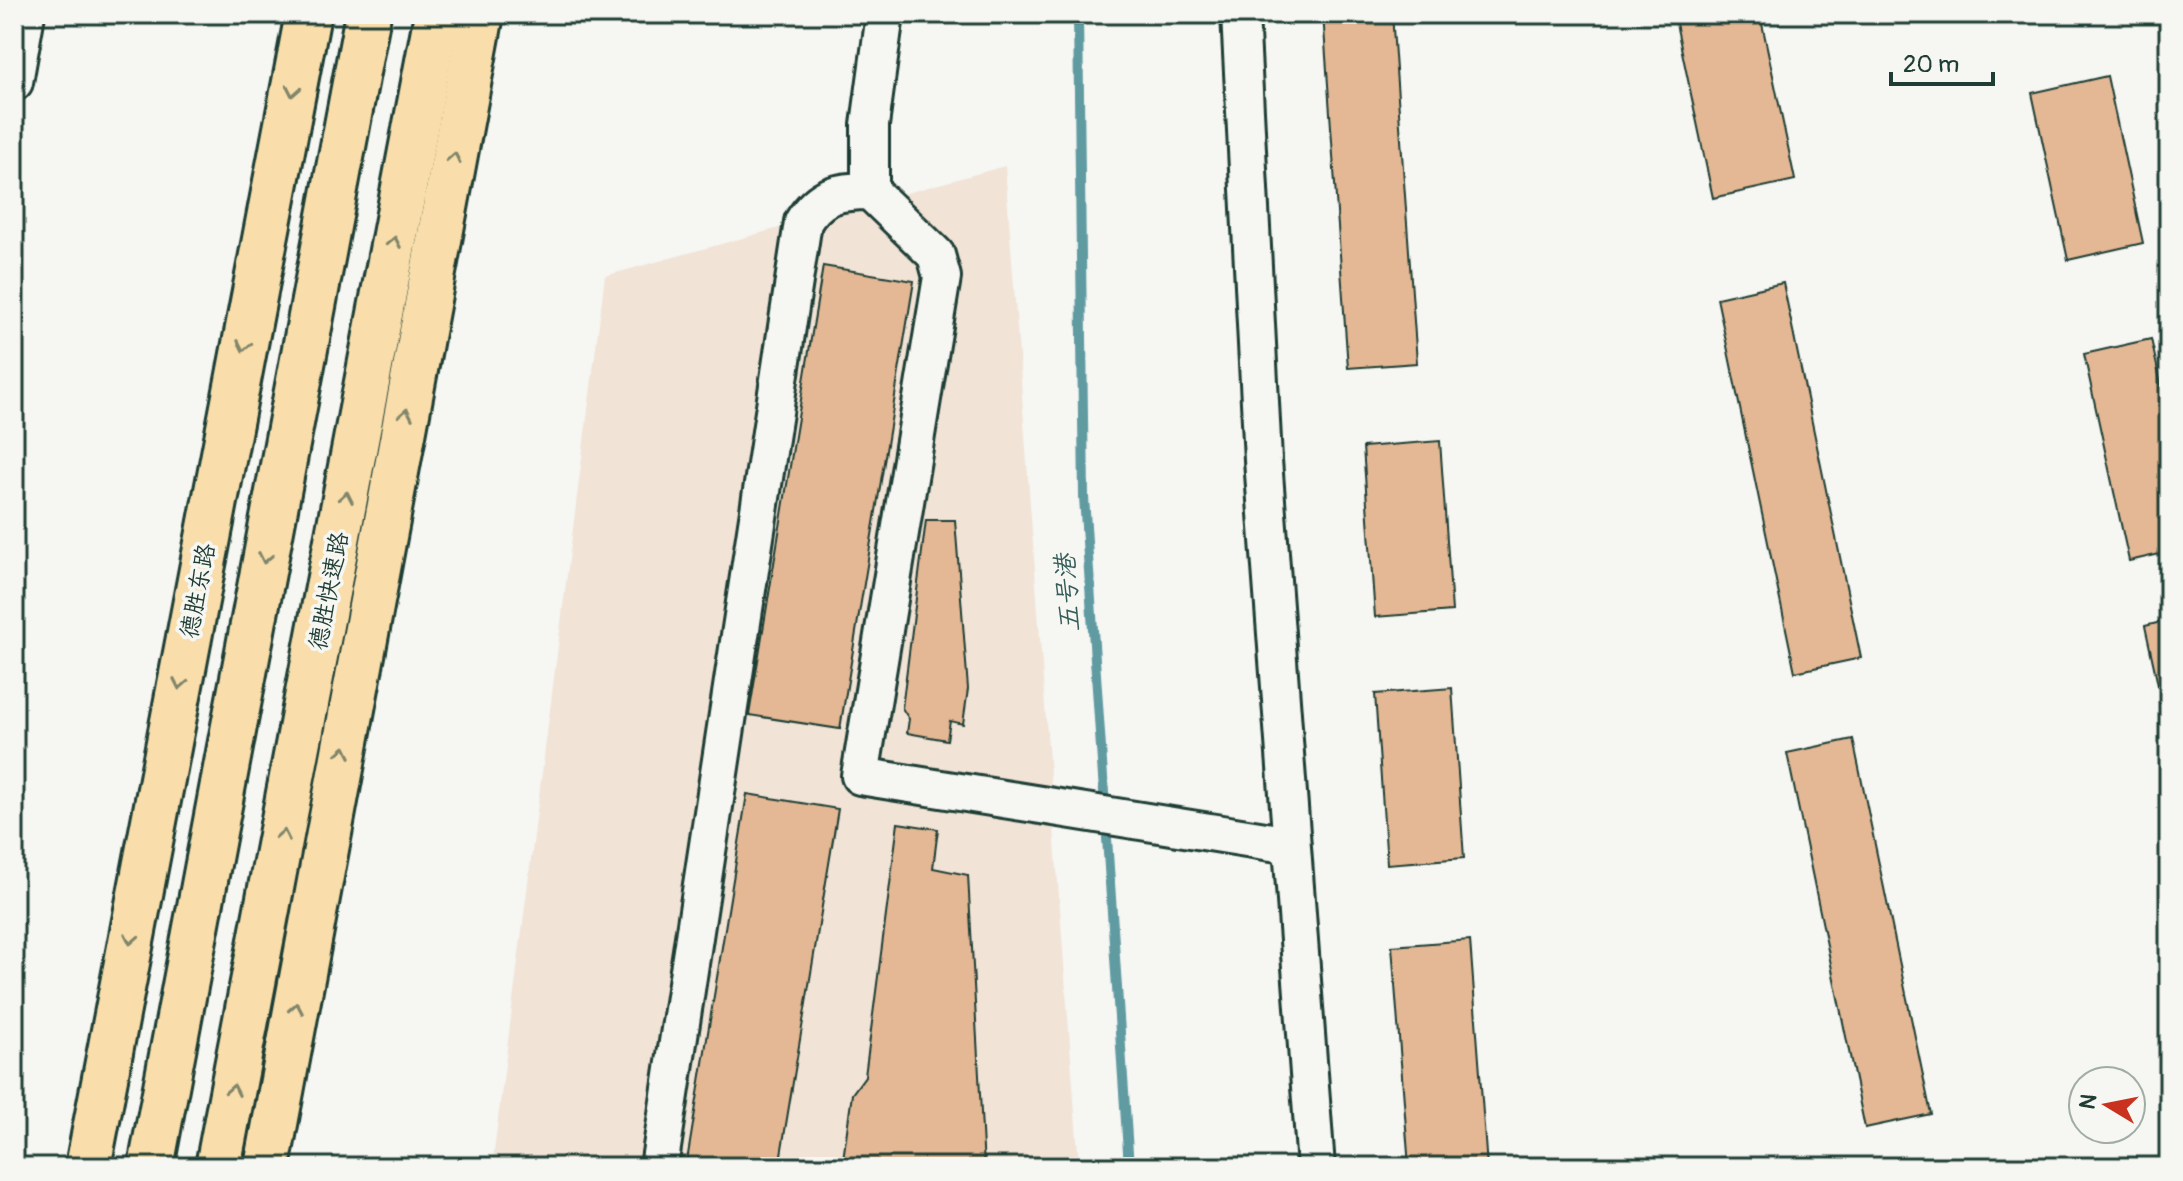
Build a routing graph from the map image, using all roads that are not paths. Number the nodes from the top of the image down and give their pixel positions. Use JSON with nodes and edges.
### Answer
{"nodes":[{"id":1,"x":26,"y":14,"type":"edge"},
{"id":2,"x":308,"y":14,"type":"edge"},
{"id":3,"x":368,"y":14,"type":"edge"},
{"id":4,"x":437,"y":14,"type":"edge"},
{"id":5,"x":481,"y":14,"type":"edge"},
{"id":6,"x":885,"y":14,"type":"edge"},
{"id":7,"x":1240,"y":14,"type":"edge"},
{"id":8,"x":14,"y":82,"type":"edge"},
{"id":9,"x":870,"y":191,"type":"junction"},
{"id":10,"x":1290,"y":845,"type":"junction"},
{"id":11,"x":88,"y":1167,"type":"edge"},
{"id":12,"x":151,"y":1167,"type":"edge"},
{"id":13,"x":218,"y":1167,"type":"edge"},
{"id":14,"x":267,"y":1167,"type":"edge"},
{"id":15,"x":659,"y":1167,"type":"edge"},
{"id":16,"x":1316,"y":1167,"type":"edge"}],
"edges":[{"from":1,"to":8,"type":"street"},
{"from":2,"to":11,"type":"main road","name":"德胜东路","one_way":true},
{"from":3,"to":12,"type":"main road","one_way":true},
{"from":13,"to":4,"type":"main road","name":"德胜快速路","one_way":true},
{"from":14,"to":5,"type":"main road","one_way":true},
{"from":6,"to":9,"type":"street"},
{"from":7,"to":10,"type":"street"},
{"from":9,"to":10,"type":"street"},
{"from":9,"to":15,"type":"street"},
{"from":10,"to":16,"type":"street"}]}
